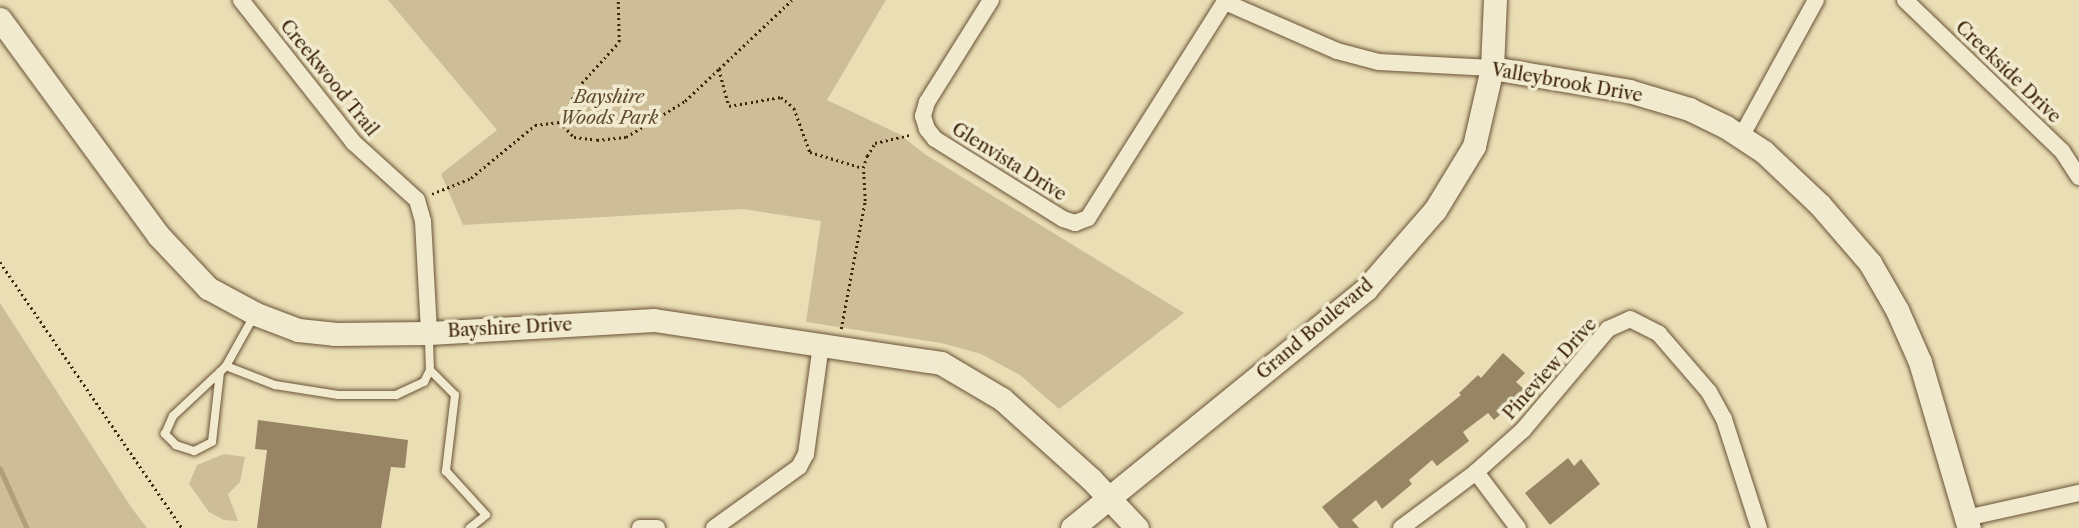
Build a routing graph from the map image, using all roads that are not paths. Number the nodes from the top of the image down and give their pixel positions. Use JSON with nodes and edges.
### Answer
{"nodes":[{"id":1,"x":241,"y":0,"type":"edge"},
{"id":2,"x":991,"y":0,"type":"edge"},
{"id":3,"x":1495,"y":0,"type":"edge"},
{"id":4,"x":1816,"y":0,"type":"edge"},
{"id":5,"x":1905,"y":0,"type":"edge"},
{"id":6,"x":1226,"y":1,"type":"edge"},
{"id":7,"x":0,"y":19,"type":"edge"},
{"id":8,"x":1492,"y":68,"type":"junction"},
{"id":9,"x":1741,"y":137,"type":"junction"},
{"id":10,"x":2079,"y":177,"type":"edge"},
{"id":11,"x":256,"y":314,"type":"junction"},
{"id":12,"x":429,"y":333,"type":"junction"},
{"id":13,"x":821,"y":344,"type":"junction"},
{"id":14,"x":223,"y":369,"type":"junction"},
{"id":15,"x":430,"y":370,"type":"junction"},
{"id":16,"x":1475,"y":472,"type":"junction"},
{"id":17,"x":2079,"y":493,"type":"edge"},
{"id":18,"x":1109,"y":498,"type":"junction"},
{"id":19,"x":1968,"y":523,"type":"edge"},
{"id":20,"x":470,"y":528,"type":"edge"},
{"id":21,"x":640,"y":528,"type":"edge"},
{"id":22,"x":657,"y":528,"type":"edge"},
{"id":23,"x":714,"y":528,"type":"edge"},
{"id":24,"x":1072,"y":528,"type":"edge"},
{"id":25,"x":1137,"y":528,"type":"edge"},
{"id":26,"x":1401,"y":528,"type":"edge"},
{"id":27,"x":1518,"y":528,"type":"edge"},
{"id":28,"x":1759,"y":528,"type":"edge"}],
"edges":[{"from":1,"to":12,"type":"street","name":"Creekwood Trail"},
{"from":2,"to":6,"type":"street","name":"Glenvista Drive"},
{"from":3,"to":8,"type":"street","name":"Grand Boulevard"},
{"from":4,"to":9,"type":"street"},
{"from":5,"to":10,"type":"street","name":"Creekside Drive"},
{"from":6,"to":8,"type":"street","name":"Valleybrook Drive"},
{"from":7,"to":11,"type":"street","name":"Bayshire Drive"},
{"from":8,"to":9,"type":"street","name":"Valleybrook Drive"},
{"from":8,"to":18,"type":"street","name":"Grand Boulevard"},
{"from":9,"to":19,"type":"street","name":"Valleybrook Drive"},
{"from":11,"to":12,"type":"street","name":"Bayshire Drive"},
{"from":11,"to":14,"type":"lane"},
{"from":12,"to":13,"type":"street","name":"Bayshire Drive"},
{"from":12,"to":15,"type":"lane"},
{"from":13,"to":18,"type":"street","name":"Bayshire Drive"},
{"from":13,"to":23,"type":"street"},
{"from":14,"to":14,"type":"lane"},
{"from":14,"to":15,"type":"lane"},
{"from":15,"to":20,"type":"lane"},
{"from":16,"to":26,"type":"street","name":"Pineview Drive"},
{"from":16,"to":27,"type":"street"},
{"from":16,"to":28,"type":"street","name":"Pineview Drive"},
{"from":17,"to":19,"type":"street"},
{"from":18,"to":24,"type":"street","name":"Grand Boulevard"},
{"from":18,"to":25,"type":"street","name":"Bayshire Drive"},
{"from":21,"to":22,"type":"street"}]}
